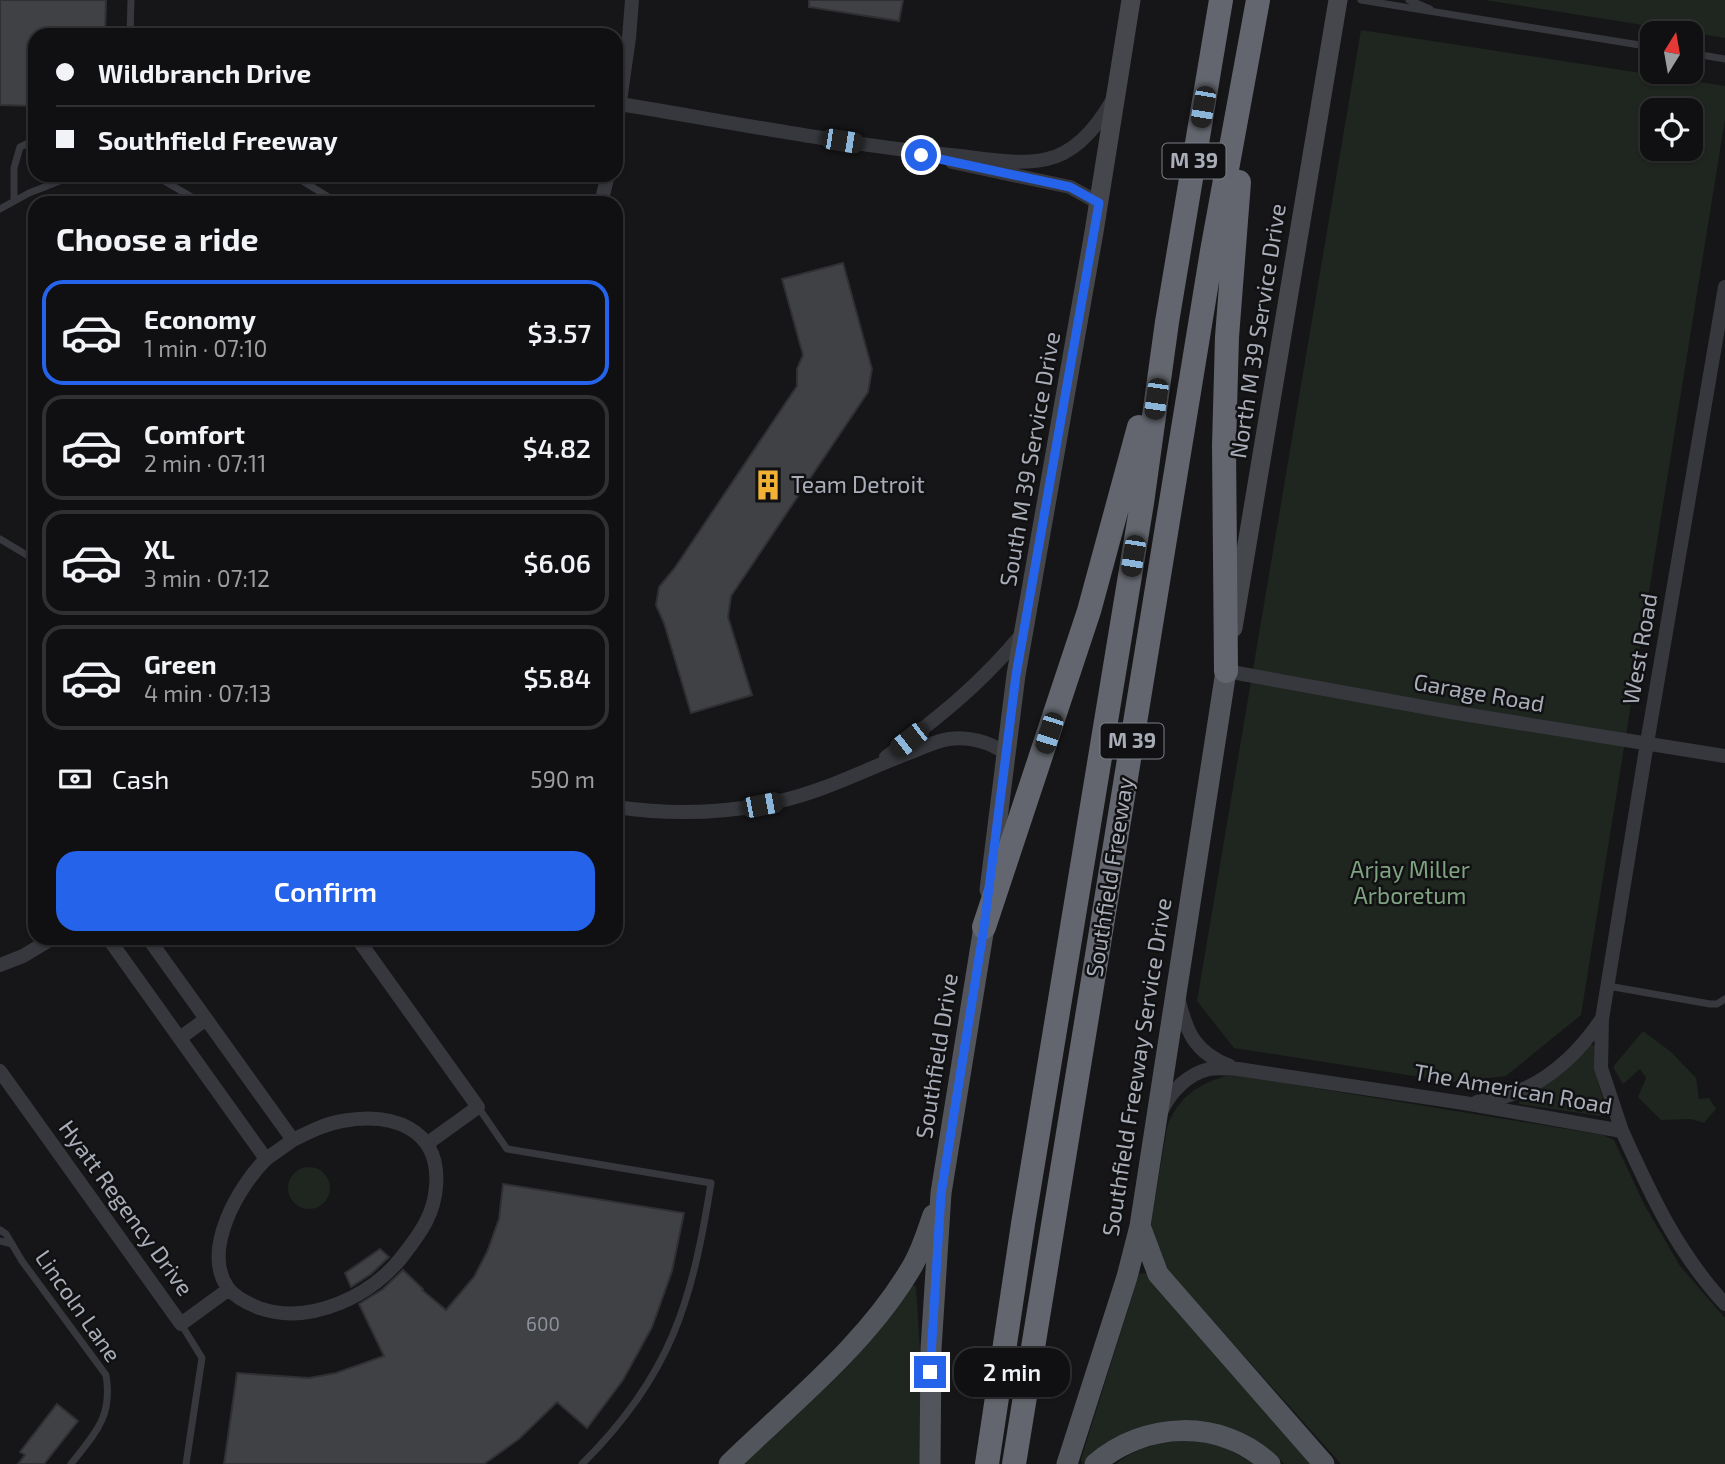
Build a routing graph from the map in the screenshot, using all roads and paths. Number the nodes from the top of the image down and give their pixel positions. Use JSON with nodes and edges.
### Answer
{"nodes":[{"id":1,"x":131,"y":0,"type":"edge"},
{"id":2,"x":632,"y":0,"type":"edge"},
{"id":3,"x":1131,"y":0,"type":"edge"},
{"id":4,"x":1221,"y":0,"type":"edge"},
{"id":5,"x":1338,"y":0,"type":"edge"},
{"id":6,"x":1361,"y":0,"type":"edge"},
{"id":7,"x":1409,"y":0,"type":"edge"},
{"id":8,"x":1257,"y":9,"type":"edge"},
{"id":9,"x":1454,"y":16,"type":"junction"},
{"id":10,"x":130,"y":28,"type":"edge"},
{"id":11,"x":1640,"y":45,"type":"edge"},
{"id":12,"x":1703,"y":55,"type":"edge"},
{"id":13,"x":1725,"y":59,"type":"edge"},
{"id":14,"x":623,"y":78,"type":"edge"},
{"id":15,"x":1116,"y":93,"type":"junction"},
{"id":16,"x":623,"y":104,"type":"edge"},
{"id":17,"x":28,"y":143,"type":"edge"},
{"id":18,"x":896,"y":150,"type":"junction"},
{"id":19,"x":58,"y":182,"type":"edge"},
{"id":20,"x":166,"y":182,"type":"edge"},
{"id":21,"x":304,"y":182,"type":"edge"},
{"id":22,"x":190,"y":196,"type":"edge"},
{"id":23,"x":327,"y":196,"type":"edge"},
{"id":24,"x":5,"y":203,"type":"edge"},
{"id":25,"x":1099,"y":203,"type":"junction"},
{"id":26,"x":1725,"y":287,"type":"edge"},
{"id":27,"x":1167,"y":322,"type":"junction"},
{"id":28,"x":0,"y":539,"type":"edge"},
{"id":29,"x":28,"y":556,"type":"edge"},
{"id":30,"x":1024,"y":632,"type":"junction"},
{"id":31,"x":1226,"y":671,"type":"junction"},
{"id":32,"x":1647,"y":743,"type":"junction"},
{"id":33,"x":1005,"y":753,"type":"junction"},
{"id":34,"x":1725,"y":756,"type":"edge"},
{"id":35,"x":874,"y":766,"type":"junction"},
{"id":36,"x":623,"y":808,"type":"edge"},
{"id":37,"x":984,"y":927,"type":"junction"},
{"id":38,"x":41,"y":945,"type":"edge"},
{"id":39,"x":113,"y":945,"type":"edge"},
{"id":40,"x":153,"y":945,"type":"edge"},
{"id":41,"x":362,"y":945,"type":"edge"},
{"id":42,"x":0,"y":965,"type":"edge"},
{"id":43,"x":1608,"y":986,"type":"junction"},
{"id":44,"x":1177,"y":991,"type":"junction"},
{"id":45,"x":1724,"y":1000,"type":"edge"},
{"id":46,"x":206,"y":1019,"type":"junction"},
{"id":47,"x":1602,"y":1019,"type":"junction"},
{"id":48,"x":180,"y":1038,"type":"junction"},
{"id":49,"x":1238,"y":1069,"type":"junction"},
{"id":50,"x":0,"y":1071,"type":"edge"},
{"id":51,"x":1464,"y":1103,"type":"junction"},
{"id":52,"x":478,"y":1107,"type":"junction"},
{"id":53,"x":1156,"y":1123,"type":"junction"},
{"id":54,"x":1622,"y":1131,"type":"junction"},
{"id":55,"x":293,"y":1140,"type":"junction"},
{"id":56,"x":428,"y":1143,"type":"junction"},
{"id":57,"x":267,"y":1159,"type":"junction"},
{"id":58,"x":941,"y":1194,"type":"junction"},
{"id":59,"x":1140,"y":1226,"type":"junction"},
{"id":60,"x":0,"y":1230,"type":"edge"},
{"id":61,"x":0,"y":1241,"type":"edge"},
{"id":62,"x":12,"y":1244,"type":"junction"},
{"id":63,"x":229,"y":1289,"type":"junction"},
{"id":64,"x":1725,"y":1304,"type":"edge"},
{"id":65,"x":181,"y":1324,"type":"junction"},
{"id":66,"x":71,"y":1464,"type":"edge"},
{"id":67,"x":186,"y":1464,"type":"edge"},
{"id":68,"x":582,"y":1464,"type":"edge"},
{"id":69,"x":729,"y":1464,"type":"edge"},
{"id":70,"x":930,"y":1464,"type":"edge"},
{"id":71,"x":987,"y":1464,"type":"edge"},
{"id":72,"x":1014,"y":1464,"type":"edge"},
{"id":73,"x":1067,"y":1464,"type":"edge"},
{"id":74,"x":1095,"y":1464,"type":"edge"},
{"id":75,"x":1270,"y":1464,"type":"edge"},
{"id":76,"x":1324,"y":1464,"type":"edge"}],
"edges":[{"from":1,"to":10,"type":"lane"},
{"from":2,"to":14,"type":"street"},
{"from":3,"to":15,"type":"main road","name":"South M 39 Service Drive"},
{"from":4,"to":27,"type":"highway","name":"Southfield Freeway","number":"M 39"},
{"from":5,"to":31,"type":"main road","name":"North M 39 Service Drive"},
{"from":6,"to":9,"type":"lane"},
{"from":7,"to":9,"type":"lane"},
{"from":8,"to":31,"type":"highway"},
{"from":8,"to":72,"type":"highway","name":"Southfield Freeway","number":"M 39"},
{"from":9,"to":11,"type":"lane"},
{"from":12,"to":13,"type":"lane"},
{"from":15,"to":18,"type":"street"},
{"from":15,"to":25,"type":"main road","name":"South M 39 Service Drive"},
{"from":16,"to":18,"type":"street"},
{"from":17,"to":24,"type":"lane"},
{"from":18,"to":25,"type":"street"},
{"from":19,"to":24,"type":"lane"},
{"from":20,"to":22,"type":"lane"},
{"from":21,"to":23,"type":"lane"},
{"from":25,"to":30,"type":"main road","name":"South M 39 Service Drive"},
{"from":26,"to":32,"type":"street","name":"West Road"},
{"from":27,"to":37,"type":"highway"},
{"from":27,"to":71,"type":"highway","name":"Southfield Freeway","number":"M 39"},
{"from":28,"to":29,"type":"lane"},
{"from":30,"to":33,"type":"main road","name":"South M 39 Service Drive"},
{"from":30,"to":35,"type":"street"},
{"from":31,"to":32,"type":"street","name":"Garage Road"},
{"from":31,"to":44,"type":"main road","name":"Southfield Freeway Service Drive"},
{"from":32,"to":34,"type":"street","name":"Garage Road"},
{"from":32,"to":43,"type":"street","name":"West Road"},
{"from":33,"to":35,"type":"street"},
{"from":33,"to":37,"type":"main road","name":"South M 39 Service Drive"},
{"from":35,"to":36,"type":"street"},
{"from":37,"to":58,"type":"main road","name":"Southfield Drive"},
{"from":38,"to":42,"type":"street"},
{"from":39,"to":48,"type":"street"},
{"from":40,"to":46,"type":"street"},
{"from":41,"to":52,"type":"street"},
{"from":43,"to":45,"type":"lane"},
{"from":43,"to":47,"type":"street","name":"West Road"},
{"from":44,"to":49,"type":"street","name":"The American Road"},
{"from":44,"to":53,"type":"main road","name":"Southfield Freeway Service Drive"},
{"from":46,"to":48,"type":"street"},
{"from":46,"to":55,"type":"street"},
{"from":47,"to":51,"type":"street","name":"West Road"},
{"from":47,"to":54,"type":"street","name":"West Road"},
{"from":48,"to":57,"type":"street"},
{"from":49,"to":51,"type":"street","name":"The American Road"},
{"from":49,"to":53,"type":"street","name":"The American Road"},
{"from":50,"to":65,"type":"street","name":"Hyatt Regency Drive"},
{"from":51,"to":54,"type":"street","name":"The American Road"},
{"from":52,"to":56,"type":"street"},
{"from":52,"to":68,"type":"lane"},
{"from":53,"to":59,"type":"main road","name":"Southfield Freeway Service Drive"},
{"from":54,"to":64,"type":"street","name":"The American Road"},
{"from":55,"to":56,"type":"street","name":"Hyatt Regency Drive"},
{"from":55,"to":57,"type":"street","name":"Hyatt Regency Drive"},
{"from":56,"to":63,"type":"street","name":"Hyatt Regency Drive"},
{"from":57,"to":63,"type":"street","name":"Hyatt Regency Drive"},
{"from":58,"to":69,"type":"main road"},
{"from":58,"to":70,"type":"main road"},
{"from":59,"to":73,"type":"main road","name":"Southfield Freeway Service Drive"},
{"from":59,"to":76,"type":"main road"},
{"from":60,"to":62,"type":"lane","name":"Lincoln Lane"},
{"from":61,"to":62,"type":"lane","name":"Lincoln Lane"},
{"from":62,"to":66,"type":"lane","name":"Lincoln Lane"},
{"from":63,"to":65,"type":"street","name":"Hyatt Regency Drive"},
{"from":65,"to":67,"type":"lane"},
{"from":74,"to":75,"type":"main road"}]}
